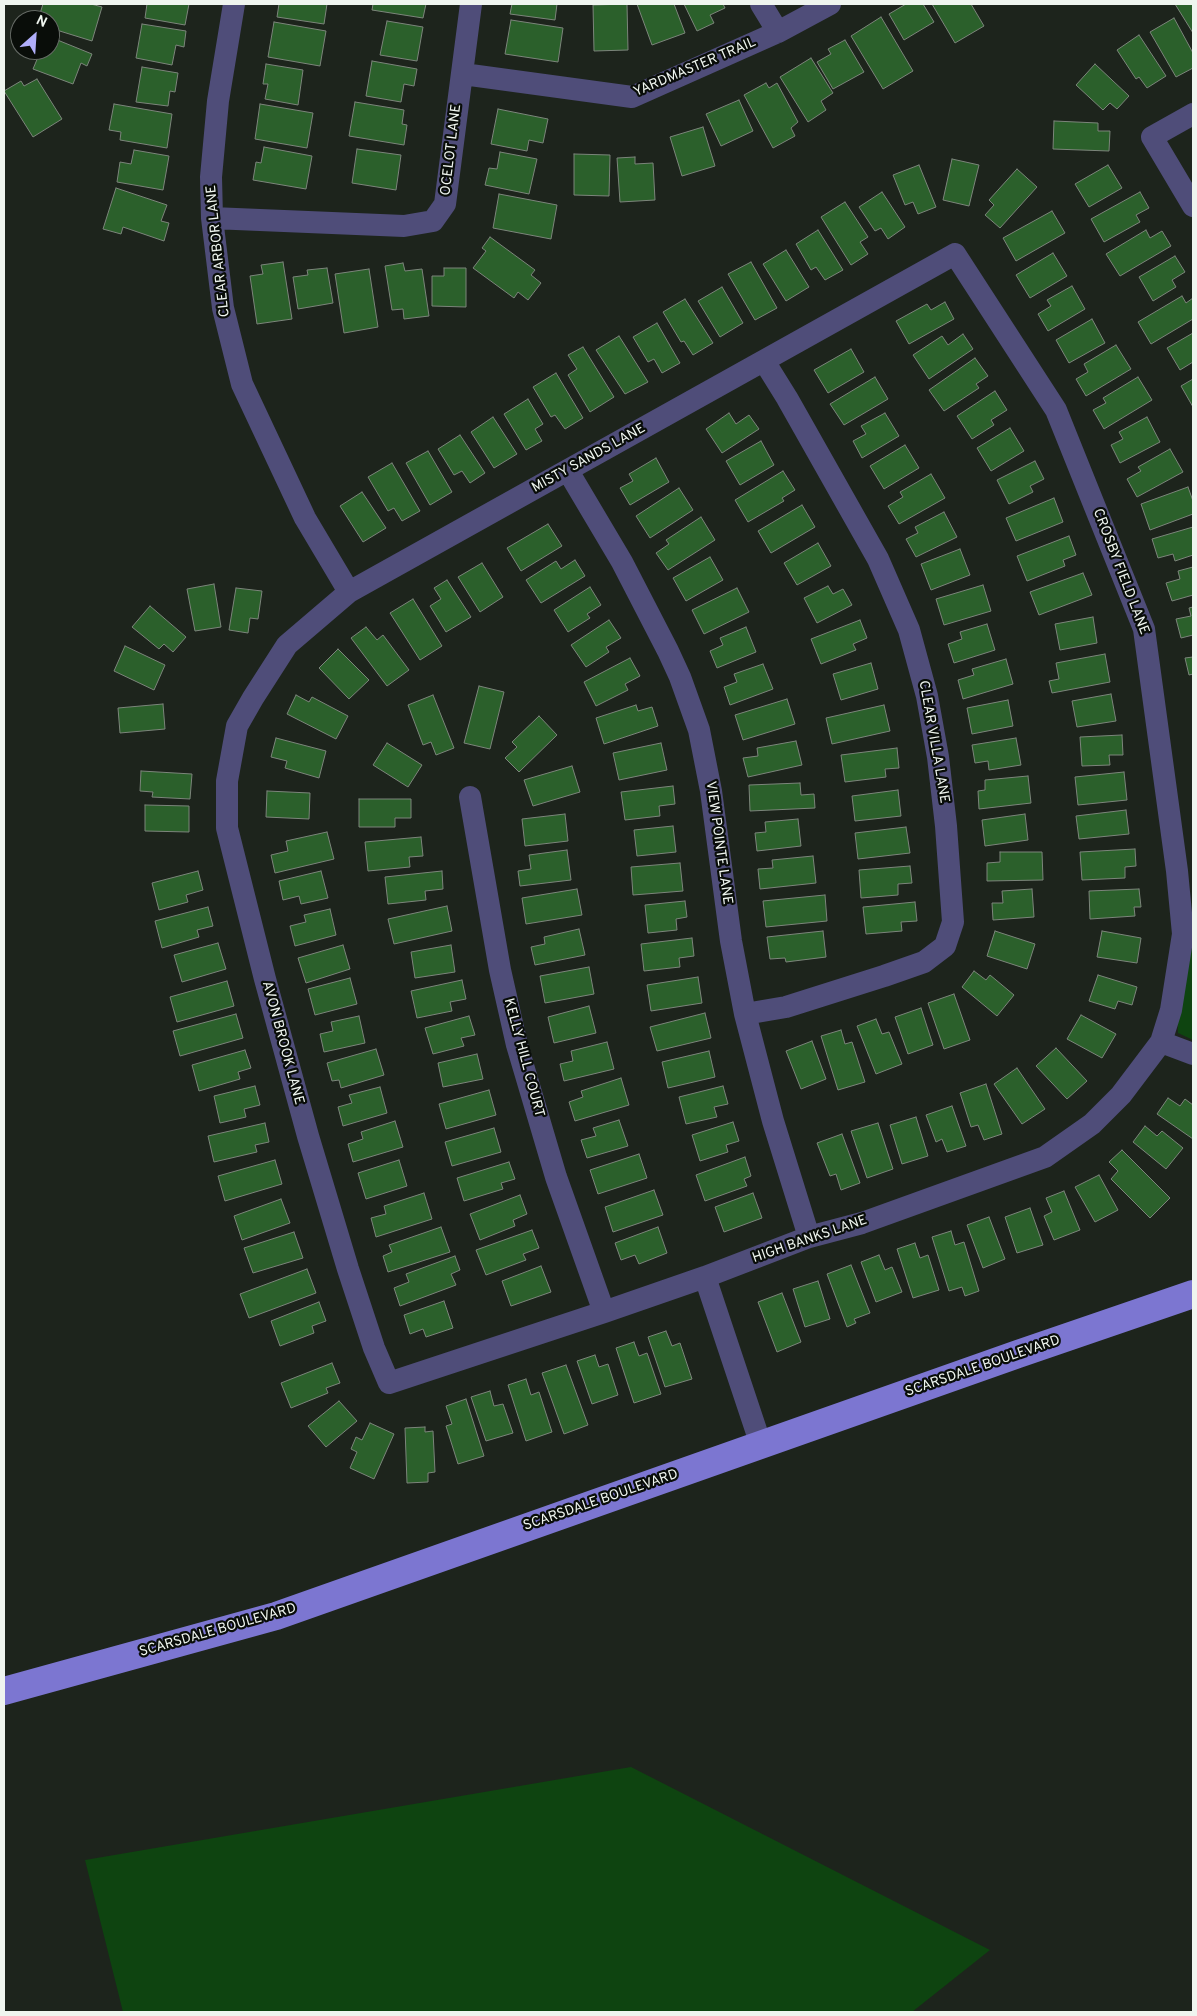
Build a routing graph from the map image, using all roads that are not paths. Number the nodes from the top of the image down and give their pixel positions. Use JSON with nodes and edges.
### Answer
{"nodes":[{"id":1,"x":234,"y":4,"type":"edge"},
{"id":2,"x":471,"y":4,"type":"edge"},
{"id":3,"x":762,"y":4,"type":"edge"},
{"id":4,"x":830,"y":4,"type":"edge"},
{"id":5,"x":778,"y":32,"type":"junction"},
{"id":6,"x":462,"y":74,"type":"junction"},
{"id":7,"x":1193,"y":114,"type":"edge"},
{"id":8,"x":1193,"y":206,"type":"edge"},
{"id":9,"x":212,"y":218,"type":"junction"},
{"id":10,"x":955,"y":254,"type":"joint"},
{"id":11,"x":764,"y":361,"type":"junction"},
{"id":12,"x":568,"y":471,"type":"junction"},
{"id":13,"x":349,"y":592,"type":"junction"},
{"id":14,"x":253,"y":698,"type":"joint"},
{"id":15,"x":470,"y":798,"type":"dead end"},
{"id":16,"x":745,"y":1014,"type":"junction"},
{"id":17,"x":1161,"y":1042,"type":"junction"},
{"id":18,"x":1193,"y":1054,"type":"edge"},
{"id":19,"x":809,"y":1237,"type":"junction"},
{"id":20,"x":705,"y":1277,"type":"junction"},
{"id":21,"x":1193,"y":1294,"type":"edge"},
{"id":22,"x":604,"y":1312,"type":"junction"},
{"id":23,"x":389,"y":1383,"type":"joint"},
{"id":24,"x":761,"y":1445,"type":"junction"},
{"id":25,"x":4,"y":1690,"type":"edge"}],
"edges":[{"from":1,"to":9,"type":"street","name":"CLEAR ARBOR LANE"},
{"from":2,"to":6,"type":"street","name":"OCELOT LANE"},
{"from":3,"to":5,"type":"street"},
{"from":4,"to":5,"type":"street","name":"YARDMASTER TRAIL"},
{"from":5,"to":6,"type":"street","name":"YARDMASTER TRAIL"},
{"from":6,"to":9,"type":"street","name":"OCELOT LANE"},
{"from":7,"to":8,"type":"street"},
{"from":9,"to":13,"type":"street","name":"CLEAR ARBOR LANE"},
{"from":10,"to":11,"type":"street","name":"MISTY SANDS LANE"},
{"from":10,"to":17,"type":"street","name":"CROSBY FIELD LANE"},
{"from":11,"to":12,"type":"street","name":"MISTY SANDS LANE"},
{"from":11,"to":16,"type":"street","name":"CLEAR VILLA LANE"},
{"from":12,"to":13,"type":"street","name":"MISTY SANDS LANE"},
{"from":12,"to":16,"type":"street","name":"VIEW POINTE LANE"},
{"from":13,"to":14,"type":"street","name":"MISTY SANDS LANE"},
{"from":14,"to":23,"type":"street","name":"AVON BROOK LANE"},
{"from":15,"to":22,"type":"street","name":"KELLY HILL COURT"},
{"from":16,"to":19,"type":"street","name":"VIEW POINTE LANE"},
{"from":17,"to":18,"type":"street"},
{"from":17,"to":19,"type":"street","name":"HIGH BANKS LANE"},
{"from":19,"to":20,"type":"street","name":"HIGH BANKS LANE"},
{"from":20,"to":22,"type":"street","name":"HIGH BANKS LANE"},
{"from":20,"to":24,"type":"street"},
{"from":21,"to":24,"type":"main road","name":"SCARSDALE BOULEVARD"},
{"from":22,"to":23,"type":"street","name":"HIGH BANKS LANE"},
{"from":24,"to":25,"type":"main road","name":"SCARSDALE BOULEVARD"}]}
